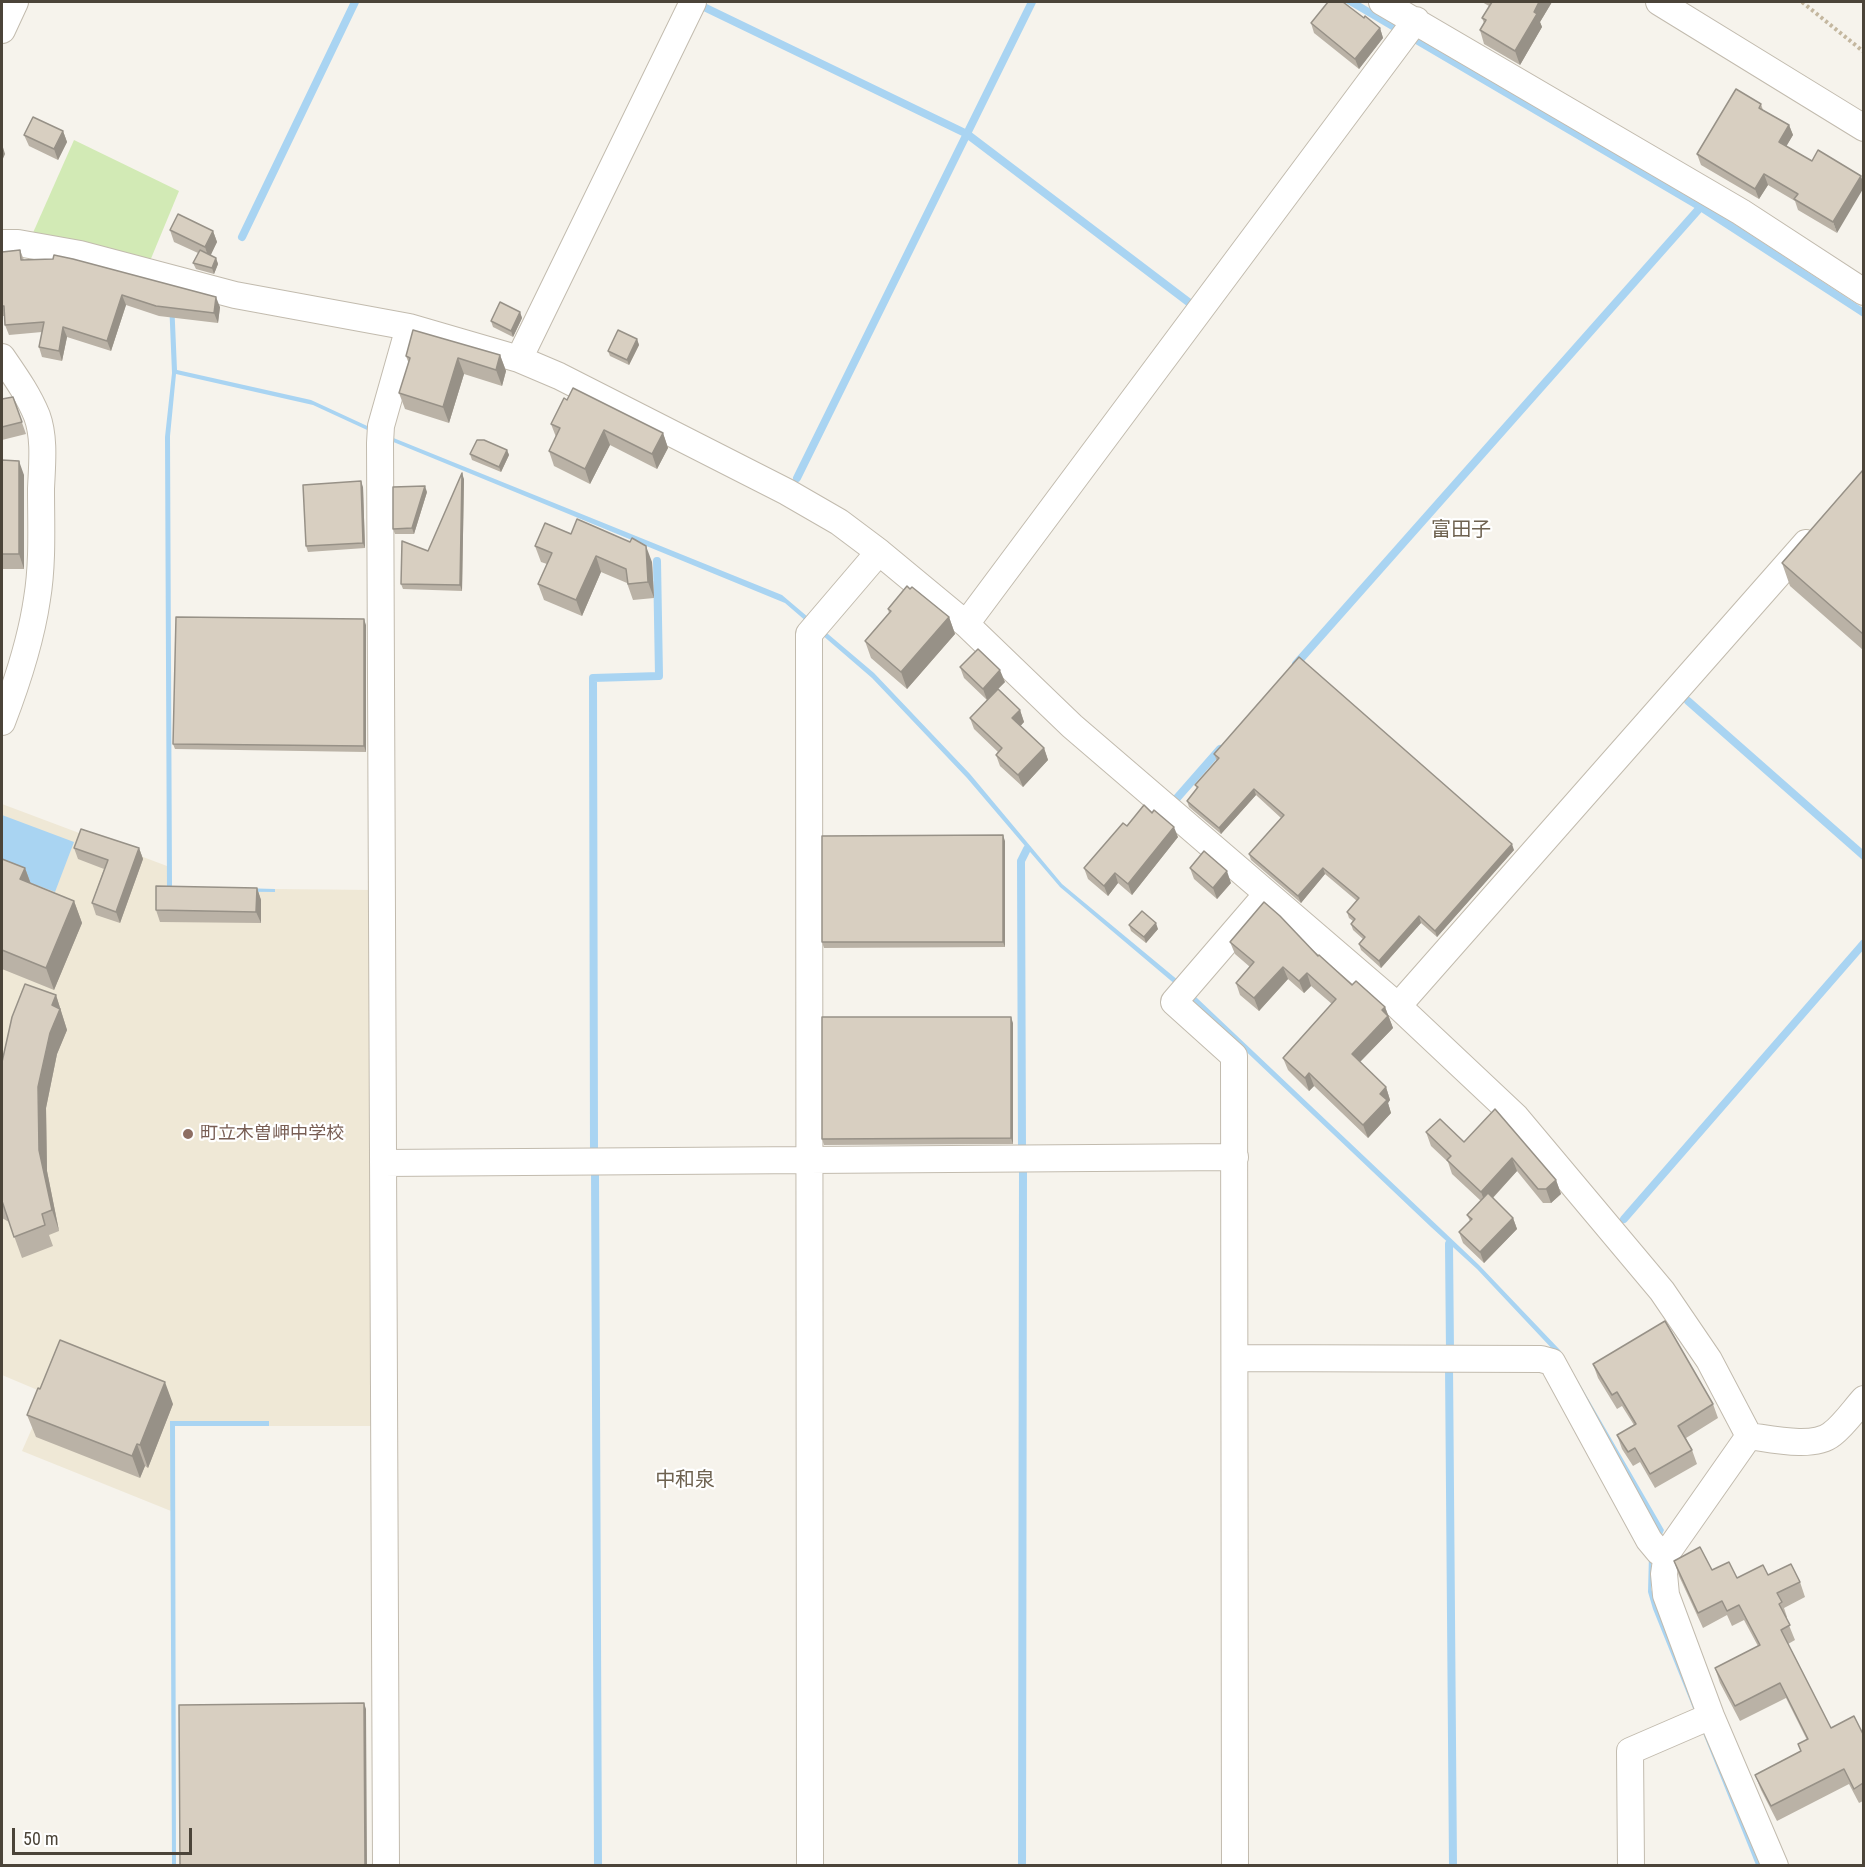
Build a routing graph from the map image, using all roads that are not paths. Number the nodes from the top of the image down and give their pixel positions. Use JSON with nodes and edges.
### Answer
{"nodes":[{"id":1,"x":15,"y":2,"type":"edge"},
{"id":2,"x":693,"y":2,"type":"edge"},
{"id":3,"x":1383,"y":2,"type":"edge"},
{"id":4,"x":1659,"y":2,"type":"edge"},
{"id":5,"x":2,"y":30,"type":"edge"},
{"id":6,"x":1408,"y":30,"type":"junction"},
{"id":7,"x":1863,"y":128,"type":"edge"},
{"id":8,"x":2,"y":243,"type":"edge"},
{"id":9,"x":1863,"y":292,"type":"edge"},
{"id":10,"x":409,"y":327,"type":"junction"},
{"id":11,"x":2,"y":357,"type":"edge"},
{"id":12,"x":519,"y":359,"type":"junction"},
{"id":13,"x":1824,"y":522,"type":"edge"},
{"id":14,"x":879,"y":552,"type":"junction"},
{"id":15,"x":966,"y":624,"type":"junction"},
{"id":16,"x":2,"y":722,"type":"edge"},
{"id":17,"x":1267,"y":894,"type":"junction"},
{"id":18,"x":1398,"y":1006,"type":"junction"},
{"id":19,"x":1235,"y":1157,"type":"junction"},
{"id":20,"x":809,"y":1160,"type":"junction"},
{"id":21,"x":383,"y":1163,"type":"junction"},
{"id":22,"x":1235,"y":1358,"type":"junction"},
{"id":23,"x":1863,"y":1399,"type":"edge"},
{"id":24,"x":1749,"y":1436,"type":"junction"},
{"id":25,"x":1659,"y":1549,"type":"junction"},
{"id":26,"x":1703,"y":1719,"type":"junction"},
{"id":27,"x":386,"y":1866,"type":"edge"},
{"id":28,"x":810,"y":1866,"type":"edge"},
{"id":29,"x":1235,"y":1866,"type":"edge"},
{"id":30,"x":1631,"y":1866,"type":"edge"},
{"id":31,"x":1776,"y":1866,"type":"edge"}],
"edges":[{"from":1,"to":5,"type":"street"},
{"from":2,"to":12,"type":"street"},
{"from":3,"to":6,"type":"street"},
{"from":4,"to":7,"type":"street"},
{"from":6,"to":9,"type":"street"},
{"from":6,"to":15,"type":"street"},
{"from":8,"to":10,"type":"street"},
{"from":10,"to":12,"type":"street"},
{"from":10,"to":21,"type":"street"},
{"from":11,"to":16,"type":"street"},
{"from":12,"to":14,"type":"street"},
{"from":13,"to":18,"type":"street"},
{"from":14,"to":15,"type":"street"},
{"from":14,"to":20,"type":"street"},
{"from":15,"to":17,"type":"street"},
{"from":17,"to":18,"type":"street"},
{"from":17,"to":19,"type":"street"},
{"from":18,"to":24,"type":"street"},
{"from":19,"to":20,"type":"street"},
{"from":19,"to":22,"type":"street"},
{"from":20,"to":21,"type":"street"},
{"from":20,"to":28,"type":"street"},
{"from":21,"to":27,"type":"street"},
{"from":22,"to":25,"type":"street"},
{"from":22,"to":29,"type":"street"},
{"from":23,"to":24,"type":"street"},
{"from":24,"to":25,"type":"street"},
{"from":25,"to":26,"type":"street"},
{"from":26,"to":30,"type":"street"},
{"from":26,"to":31,"type":"street"}]}
